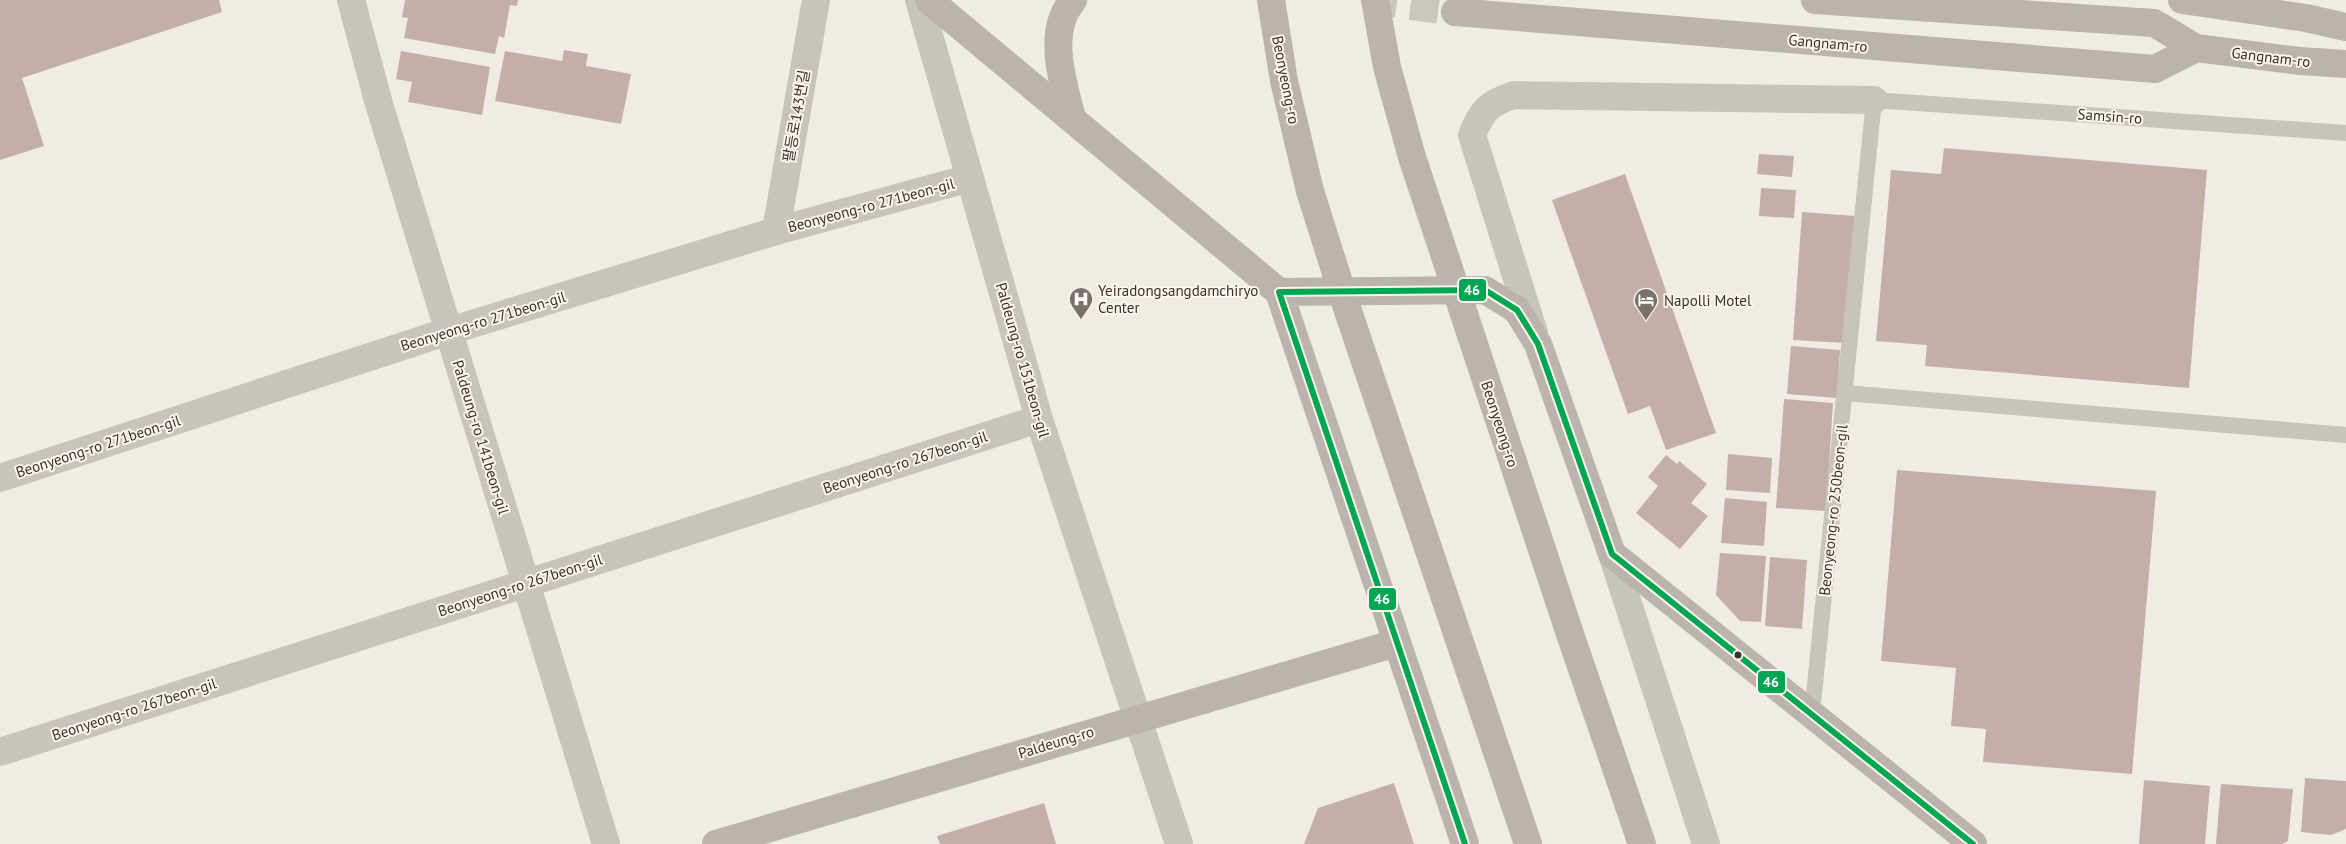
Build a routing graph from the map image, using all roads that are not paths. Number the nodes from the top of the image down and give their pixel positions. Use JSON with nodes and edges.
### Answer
{"nodes":[{"id":1,"x":351,"y":0,"type":"edge"},
{"id":2,"x":816,"y":0,"type":"edge"},
{"id":3,"x":919,"y":0,"type":"edge"},
{"id":4,"x":929,"y":0,"type":"edge"},
{"id":5,"x":1072,"y":0,"type":"edge"},
{"id":6,"x":1271,"y":0,"type":"edge"},
{"id":7,"x":1375,"y":0,"type":"edge"},
{"id":8,"x":1815,"y":0,"type":"edge"},
{"id":9,"x":2182,"y":0,"type":"edge"},
{"id":10,"x":1455,"y":12,"type":"tunnel mouth"},
{"id":11,"x":2346,"y":27,"type":"edge"},
{"id":12,"x":2196,"y":48,"type":"junction"},
{"id":13,"x":2300,"y":61,"type":"junction"},
{"id":14,"x":2346,"y":64,"type":"edge"},
{"id":15,"x":2346,"y":73,"type":"edge"},
{"id":16,"x":1874,"y":100,"type":"junction"},
{"id":17,"x":1072,"y":119,"type":"junction"},
{"id":18,"x":2346,"y":133,"type":"edge"},
{"id":19,"x":970,"y":178,"type":"junction"},
{"id":20,"x":776,"y":231,"type":"junction"},
{"id":21,"x":1279,"y":292,"type":"junction"},
{"id":22,"x":449,"y":331,"type":"junction"},
{"id":23,"x":1538,"y":344,"type":"junction"},
{"id":24,"x":1844,"y":393,"type":"junction"},
{"id":25,"x":1040,"y":419,"type":"junction"},
{"id":26,"x":2346,"y":435,"type":"edge"},
{"id":27,"x":0,"y":478,"type":"edge"},
{"id":28,"x":1612,"y":554,"type":"junction"},
{"id":29,"x":526,"y":583,"type":"junction"},
{"id":30,"x":1396,"y":643,"type":"junction"},
{"id":31,"x":1812,"y":714,"type":"junction"},
{"id":32,"x":1138,"y":718,"type":"junction"},
{"id":33,"x":0,"y":752,"type":"edge"},
{"id":34,"x":606,"y":844,"type":"edge"},
{"id":35,"x":716,"y":844,"type":"edge"},
{"id":36,"x":1179,"y":844,"type":"edge"},
{"id":37,"x":1465,"y":844,"type":"edge"},
{"id":38,"x":1528,"y":844,"type":"edge"},
{"id":39,"x":1642,"y":844,"type":"edge"},
{"id":40,"x":1706,"y":844,"type":"edge"},
{"id":41,"x":1973,"y":844,"type":"edge"}],
"edges":[{"from":1,"to":22,"type":"street","name":"Paldeung-ro 141beon-gil"},
{"from":2,"to":20,"type":"street","name":"팔등로143번길"},
{"from":3,"to":19,"type":"street","name":"Paldeung-ro 151beon-gil"},
{"from":4,"to":17,"type":"main road"},
{"from":5,"to":17,"type":"main road"},
{"from":6,"to":38,"type":"main road","name":"Beonyeong-ro","bridge":true},
{"from":7,"to":39,"type":"main road","name":"Beonyeong-ro","bridge":true},
{"from":8,"to":12,"type":"main road","name":"Gangnam-ro"},
{"from":9,"to":11,"type":"main road"},
{"from":10,"to":12,"type":"main road","name":"Gangnam-ro"},
{"from":12,"to":13,"type":"main road","name":"Gangnam-ro"},
{"from":13,"to":14,"type":"main road","name":"Gangnam-ro"},
{"from":13,"to":15,"type":"main road"},
{"from":16,"to":18,"type":"lane","name":"Samsin-ro"},
{"from":16,"to":23,"type":"street"},
{"from":16,"to":24,"type":"lane","name":"Beonyeong-ro 250beon-gil"},
{"from":17,"to":21,"type":"main road"},
{"from":19,"to":20,"type":"street","name":"Beonyeong-ro 271beon-gil"},
{"from":19,"to":25,"type":"street","name":"Paldeung-ro 151beon-gil"},
{"from":20,"to":22,"type":"street","name":"Beonyeong-ro 271beon-gil"},
{"from":21,"to":23,"type":"main road"},
{"from":21,"to":30,"type":"main road"},
{"from":22,"to":27,"type":"street","name":"Beonyeong-ro 271beon-gil"},
{"from":22,"to":29,"type":"street","name":"Paldeung-ro 141beon-gil"},
{"from":23,"to":28,"type":"main road"},
{"from":24,"to":26,"type":"lane"},
{"from":24,"to":31,"type":"lane","name":"Beonyeong-ro 250beon-gil"},
{"from":25,"to":29,"type":"street","name":"Beonyeong-ro 267beon-gil"},
{"from":25,"to":32,"type":"street","name":"Paldeung-ro 151beon-gil"},
{"from":28,"to":31,"type":"main road"},
{"from":28,"to":40,"type":"street"},
{"from":29,"to":33,"type":"street","name":"Beonyeong-ro 267beon-gil"},
{"from":29,"to":34,"type":"street","name":"Paldeung-ro 141beon-gil"},
{"from":30,"to":32,"type":"main road","name":"Paldeung-ro"},
{"from":30,"to":37,"type":"main road"},
{"from":31,"to":41,"type":"main road"},
{"from":32,"to":35,"type":"main road","name":"Paldeung-ro"},
{"from":32,"to":36,"type":"street","name":"Paldeung-ro 151beon-gil"}]}
